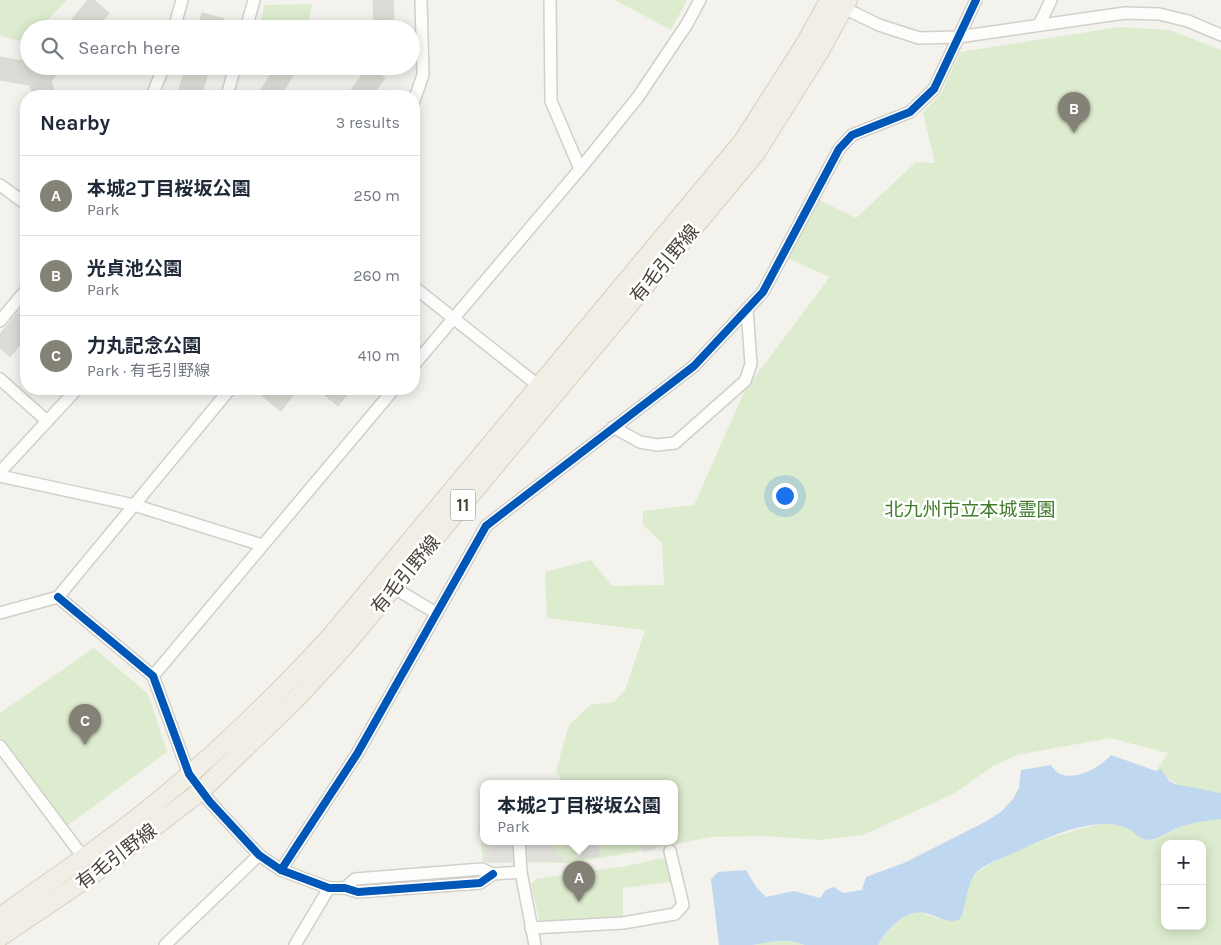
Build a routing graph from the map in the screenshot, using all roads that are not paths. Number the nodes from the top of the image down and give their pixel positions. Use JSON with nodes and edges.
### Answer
{"nodes":[{"id":1,"x":182,"y":0,"type":"edge"},
{"id":2,"x":254,"y":0,"type":"edge"},
{"id":3,"x":421,"y":0,"type":"edge"},
{"id":4,"x":550,"y":0,"type":"edge"},
{"id":5,"x":700,"y":0,"type":"edge"},
{"id":6,"x":976,"y":0,"type":"edge"},
{"id":7,"x":1051,"y":0,"type":"edge"},
{"id":8,"x":836,"y":2,"type":"edge"},
{"id":9,"x":176,"y":20,"type":"edge"},
{"id":10,"x":248,"y":20,"type":"edge"},
{"id":11,"x":1039,"y":25,"type":"junction"},
{"id":12,"x":1221,"y":35,"type":"edge"},
{"id":13,"x":958,"y":37,"type":"junction"},
{"id":14,"x":160,"y":75,"type":"edge"},
{"id":15,"x":233,"y":75,"type":"edge"},
{"id":16,"x":154,"y":90,"type":"edge"},
{"id":17,"x":229,"y":90,"type":"edge"},
{"id":18,"x":418,"y":90,"type":"edge"},
{"id":19,"x":580,"y":169,"type":"junction"},
{"id":20,"x":0,"y":186,"type":"edge"},
{"id":21,"x":20,"y":200,"type":"edge"},
{"id":22,"x":420,"y":292,"type":"edge"},
{"id":23,"x":20,"y":297,"type":"edge"},
{"id":24,"x":747,"y":309,"type":"junction"},
{"id":25,"x":453,"y":318,"type":"junction"},
{"id":26,"x":0,"y":321,"type":"edge"},
{"id":27,"x":420,"y":358,"type":"edge"},
{"id":28,"x":0,"y":379,"type":"edge"},
{"id":29,"x":539,"y":385,"type":"junction"},
{"id":30,"x":72,"y":395,"type":"edge"},
{"id":31,"x":225,"y":395,"type":"edge"},
{"id":32,"x":389,"y":395,"type":"edge"},
{"id":33,"x":553,"y":397,"type":"junction"},
{"id":34,"x":47,"y":422,"type":"junction"},
{"id":35,"x":613,"y":427,"type":"junction"},
{"id":36,"x":0,"y":474,"type":"edge"},
{"id":37,"x":134,"y":505,"type":"junction"},
{"id":38,"x":262,"y":545,"type":"junction"},
{"id":39,"x":380,"y":577,"type":"junction"},
{"id":40,"x":394,"y":588,"type":"junction"},
{"id":41,"x":58,"y":597,"type":"junction"},
{"id":42,"x":0,"y":613,"type":"edge"},
{"id":43,"x":436,"y":613,"type":"junction"},
{"id":44,"x":153,"y":676,"type":"junction"},
{"id":45,"x":0,"y":746,"type":"edge"},
{"id":46,"x":189,"y":774,"type":"junction"},
{"id":47,"x":201,"y":791,"type":"junction"},
{"id":48,"x":519,"y":845,"type":"edge"},
{"id":49,"x":670,"y":851,"type":"dead end"},
{"id":50,"x":259,"y":855,"type":"junction"},
{"id":51,"x":83,"y":857,"type":"junction"},
{"id":52,"x":281,"y":870,"type":"junction"},
{"id":53,"x":521,"y":872,"type":"junction"},
{"id":54,"x":329,"y":888,"type":"junction"},
{"id":55,"x":0,"y":917,"type":"edge"},
{"id":56,"x":531,"y":928,"type":"junction"},
{"id":57,"x":0,"y":937,"type":"edge"},
{"id":58,"x":165,"y":945,"type":"edge"},
{"id":59,"x":295,"y":945,"type":"edge"},
{"id":60,"x":535,"y":945,"type":"edge"}],
"edges":[{"from":1,"to":9,"type":"street"},
{"from":2,"to":10,"type":"street"},
{"from":3,"to":18,"type":"street"},
{"from":4,"to":19,"type":"street"},
{"from":5,"to":19,"type":"street"},
{"from":6,"to":13,"type":"street"},
{"from":7,"to":11,"type":"street"},
{"from":8,"to":13,"type":"street"},
{"from":8,"to":29,"type":"main road","name":"有毛引野線","number":"11"},
{"from":8,"to":33,"type":"main road","name":"有毛引野線","number":"11"},
{"from":11,"to":12,"type":"street"},
{"from":11,"to":13,"type":"street"},
{"from":13,"to":24,"type":"street"},
{"from":14,"to":16,"type":"street"},
{"from":15,"to":17,"type":"street"},
{"from":19,"to":25,"type":"street"},
{"from":20,"to":21,"type":"street"},
{"from":22,"to":25,"type":"street"},
{"from":23,"to":26,"type":"street"},
{"from":24,"to":35,"type":"street"},
{"from":24,"to":35,"type":"street"},
{"from":25,"to":27,"type":"street"},
{"from":25,"to":29,"type":"street"},
{"from":28,"to":34,"type":"street"},
{"from":29,"to":33,"type":"street"},
{"from":29,"to":39,"type":"main road","name":"有毛引野線","number":"11"},
{"from":30,"to":34,"type":"street"},
{"from":31,"to":37,"type":"street"},
{"from":32,"to":38,"type":"street"},
{"from":33,"to":40,"type":"main road","name":"有毛引野線","number":"11"},
{"from":34,"to":36,"type":"street"},
{"from":35,"to":43,"type":"street"},
{"from":36,"to":37,"type":"street"},
{"from":37,"to":38,"type":"street"},
{"from":37,"to":41,"type":"street"},
{"from":38,"to":44,"type":"street"},
{"from":39,"to":40,"type":"street"},
{"from":39,"to":46,"type":"main road","name":"有毛引野線","number":"11"},
{"from":40,"to":43,"type":"street"},
{"from":40,"to":47,"type":"main road","name":"有毛引野線","number":"11"},
{"from":41,"to":42,"type":"street"},
{"from":41,"to":44,"type":"street"},
{"from":43,"to":52,"type":"street"},
{"from":44,"to":46,"type":"street"},
{"from":45,"to":51,"type":"street"},
{"from":46,"to":47,"type":"street"},
{"from":46,"to":51,"type":"main road","name":"有毛引野線","number":"11"},
{"from":47,"to":50,"type":"street"},
{"from":47,"to":57,"type":"main road","name":"有毛引野線","number":"11"},
{"from":48,"to":53,"type":"street"},
{"from":49,"to":56,"type":"street"},
{"from":50,"to":52,"type":"street"},
{"from":50,"to":58,"type":"street"},
{"from":51,"to":55,"type":"main road","name":"有毛引野線","number":"11"},
{"from":52,"to":54,"type":"street"},
{"from":53,"to":54,"type":"street"},
{"from":53,"to":56,"type":"street"},
{"from":54,"to":59,"type":"street"},
{"from":56,"to":60,"type":"street"}]}
